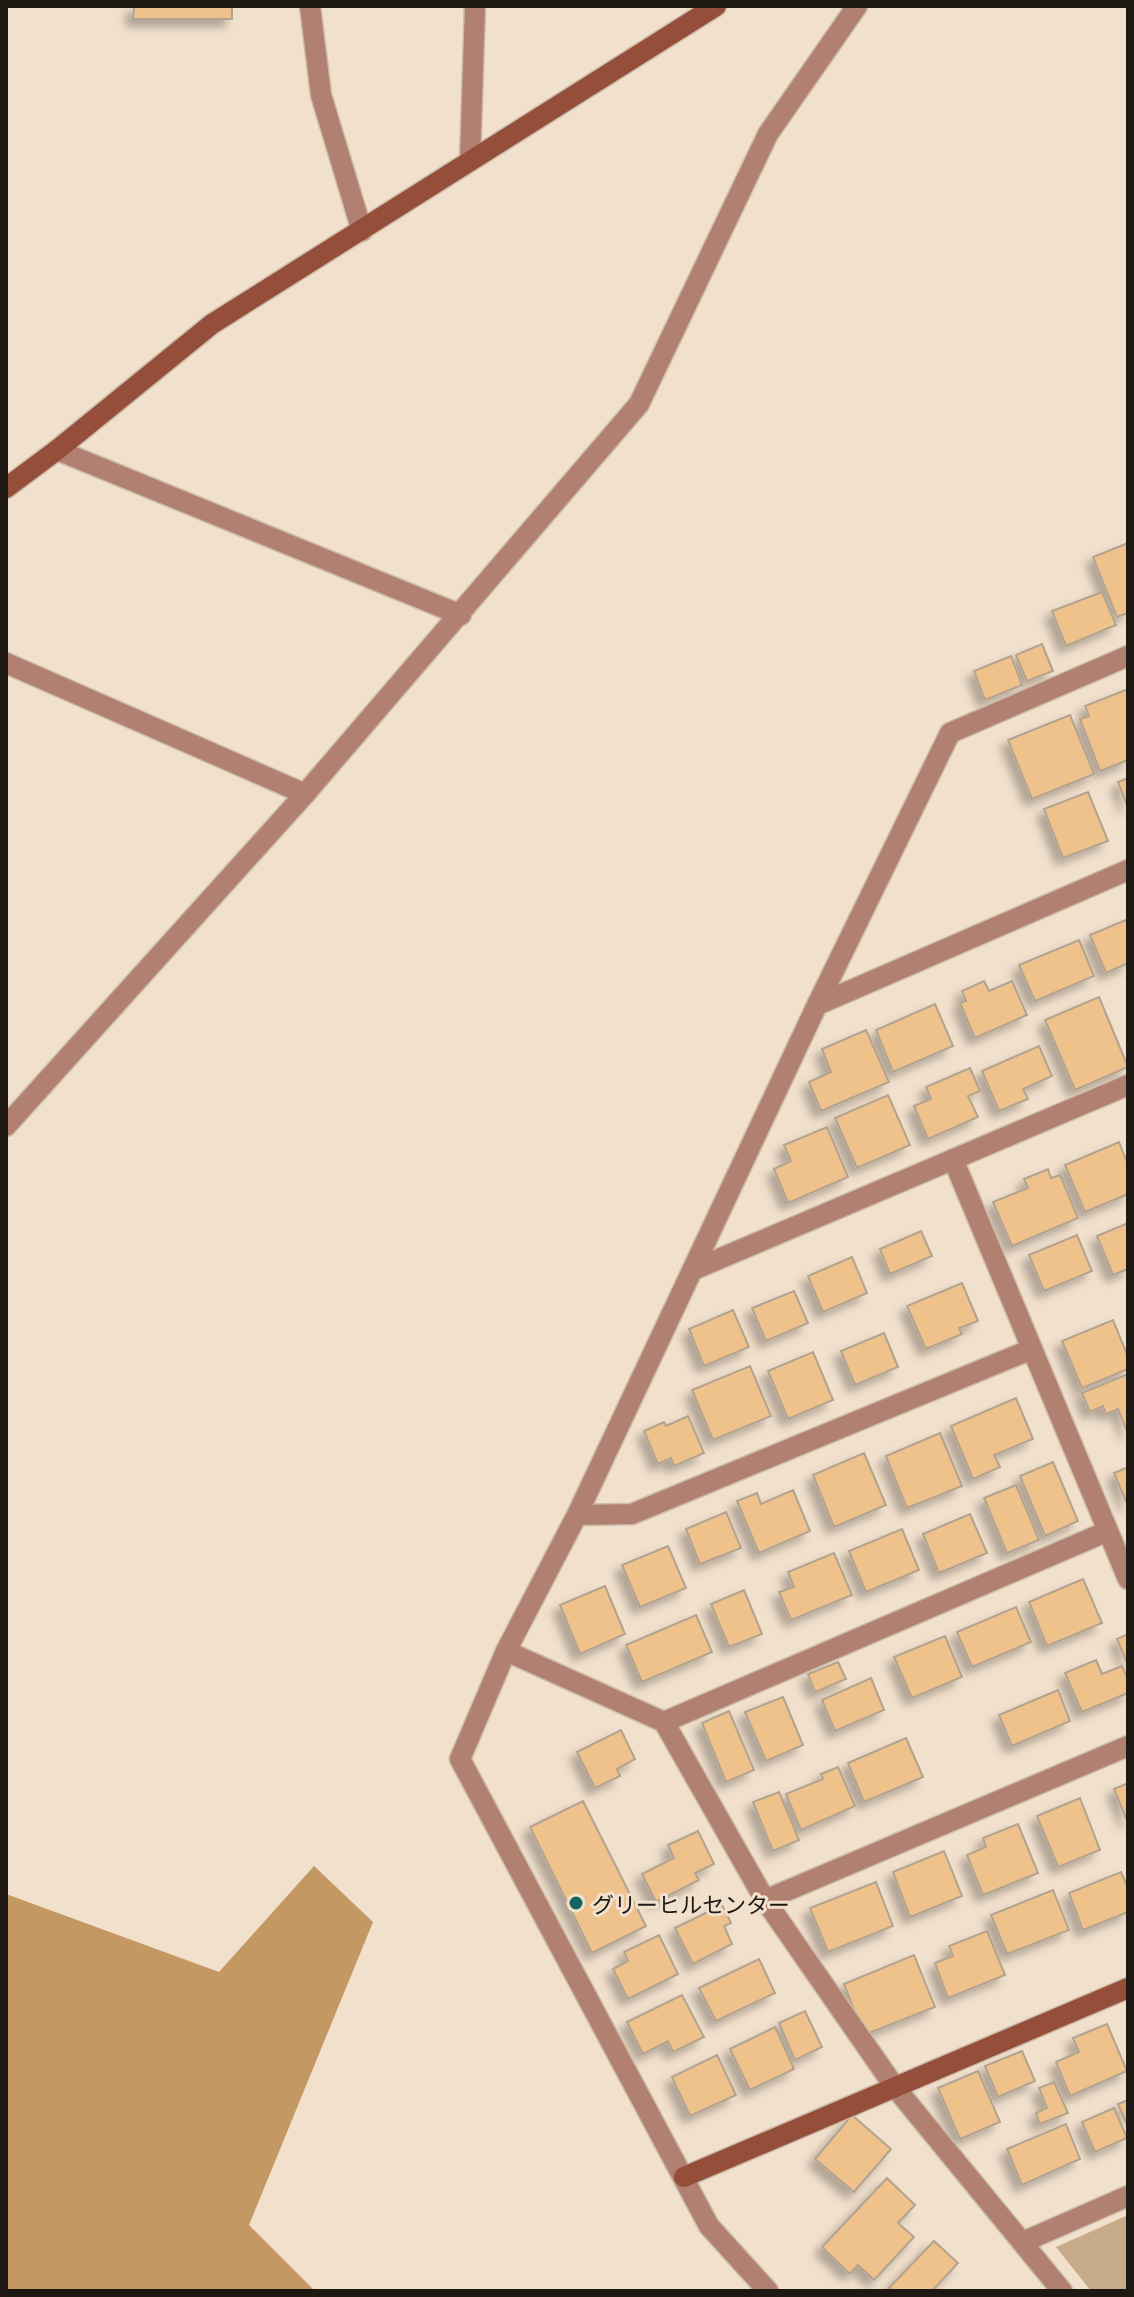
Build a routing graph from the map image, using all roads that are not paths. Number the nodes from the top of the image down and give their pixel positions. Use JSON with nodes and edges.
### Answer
{"nodes":[{"id":1,"x":310,"y":6,"type":"edge"},
{"id":2,"x":475,"y":6,"type":"edge"},
{"id":3,"x":716,"y":6,"type":"edge"},
{"id":4,"x":857,"y":6,"type":"edge"},
{"id":5,"x":470,"y":161,"type":"junction"},
{"id":6,"x":362,"y":231,"type":"junction"},
{"id":7,"x":57,"y":450,"type":"junction"},
{"id":8,"x":6,"y":488,"type":"edge"},
{"id":9,"x":461,"y":615,"type":"junction"},
{"id":10,"x":1128,"y":656,"type":"edge"},
{"id":11,"x":6,"y":663,"type":"edge"},
{"id":12,"x":305,"y":794,"type":"junction"},
{"id":13,"x":1128,"y":870,"type":"edge"},
{"id":14,"x":817,"y":1005,"type":"junction"},
{"id":15,"x":1128,"y":1085,"type":"edge"},
{"id":16,"x":6,"y":1126,"type":"edge"},
{"id":17,"x":953,"y":1159,"type":"junction"},
{"id":18,"x":693,"y":1270,"type":"junction"},
{"id":19,"x":1032,"y":1349,"type":"junction"},
{"id":20,"x":577,"y":1515,"type":"junction"},
{"id":21,"x":1108,"y":1531,"type":"junction"},
{"id":22,"x":1128,"y":1579,"type":"edge"},
{"id":23,"x":506,"y":1651,"type":"junction"},
{"id":24,"x":664,"y":1722,"type":"junction"},
{"id":25,"x":1128,"y":1746,"type":"edge"},
{"id":26,"x":765,"y":1900,"type":"junction"},
{"id":27,"x":1128,"y":1988,"type":"edge"},
{"id":28,"x":894,"y":2086,"type":"junction"},
{"id":29,"x":684,"y":2177,"type":"junction"},
{"id":30,"x":1128,"y":2196,"type":"edge"},
{"id":31,"x":1023,"y":2242,"type":"junction"},
{"id":32,"x":768,"y":2291,"type":"edge"},
{"id":33,"x":1062,"y":2291,"type":"edge"}],
"edges":[{"from":1,"to":6,"type":"street"},
{"from":2,"to":5,"type":"street"},
{"from":3,"to":5,"type":"street"},
{"from":4,"to":9,"type":"street"},
{"from":5,"to":6,"type":"street"},
{"from":6,"to":7,"type":"street"},
{"from":7,"to":8,"type":"street"},
{"from":7,"to":9,"type":"street"},
{"from":9,"to":12,"type":"street"},
{"from":10,"to":14,"type":"street"},
{"from":11,"to":12,"type":"street"},
{"from":12,"to":16,"type":"street"},
{"from":13,"to":14,"type":"street"},
{"from":14,"to":18,"type":"street"},
{"from":15,"to":17,"type":"street"},
{"from":17,"to":18,"type":"street"},
{"from":17,"to":19,"type":"street"},
{"from":18,"to":20,"type":"street"},
{"from":19,"to":20,"type":"street"},
{"from":19,"to":21,"type":"street"},
{"from":20,"to":23,"type":"street"},
{"from":21,"to":22,"type":"street"},
{"from":21,"to":24,"type":"street"},
{"from":23,"to":24,"type":"street"},
{"from":23,"to":29,"type":"street"},
{"from":24,"to":26,"type":"street"},
{"from":25,"to":26,"type":"street"},
{"from":26,"to":28,"type":"street"},
{"from":27,"to":28,"type":"street"},
{"from":28,"to":29,"type":"street"},
{"from":28,"to":31,"type":"street"},
{"from":29,"to":32,"type":"street"},
{"from":30,"to":31,"type":"street"},
{"from":31,"to":33,"type":"street"}]}
